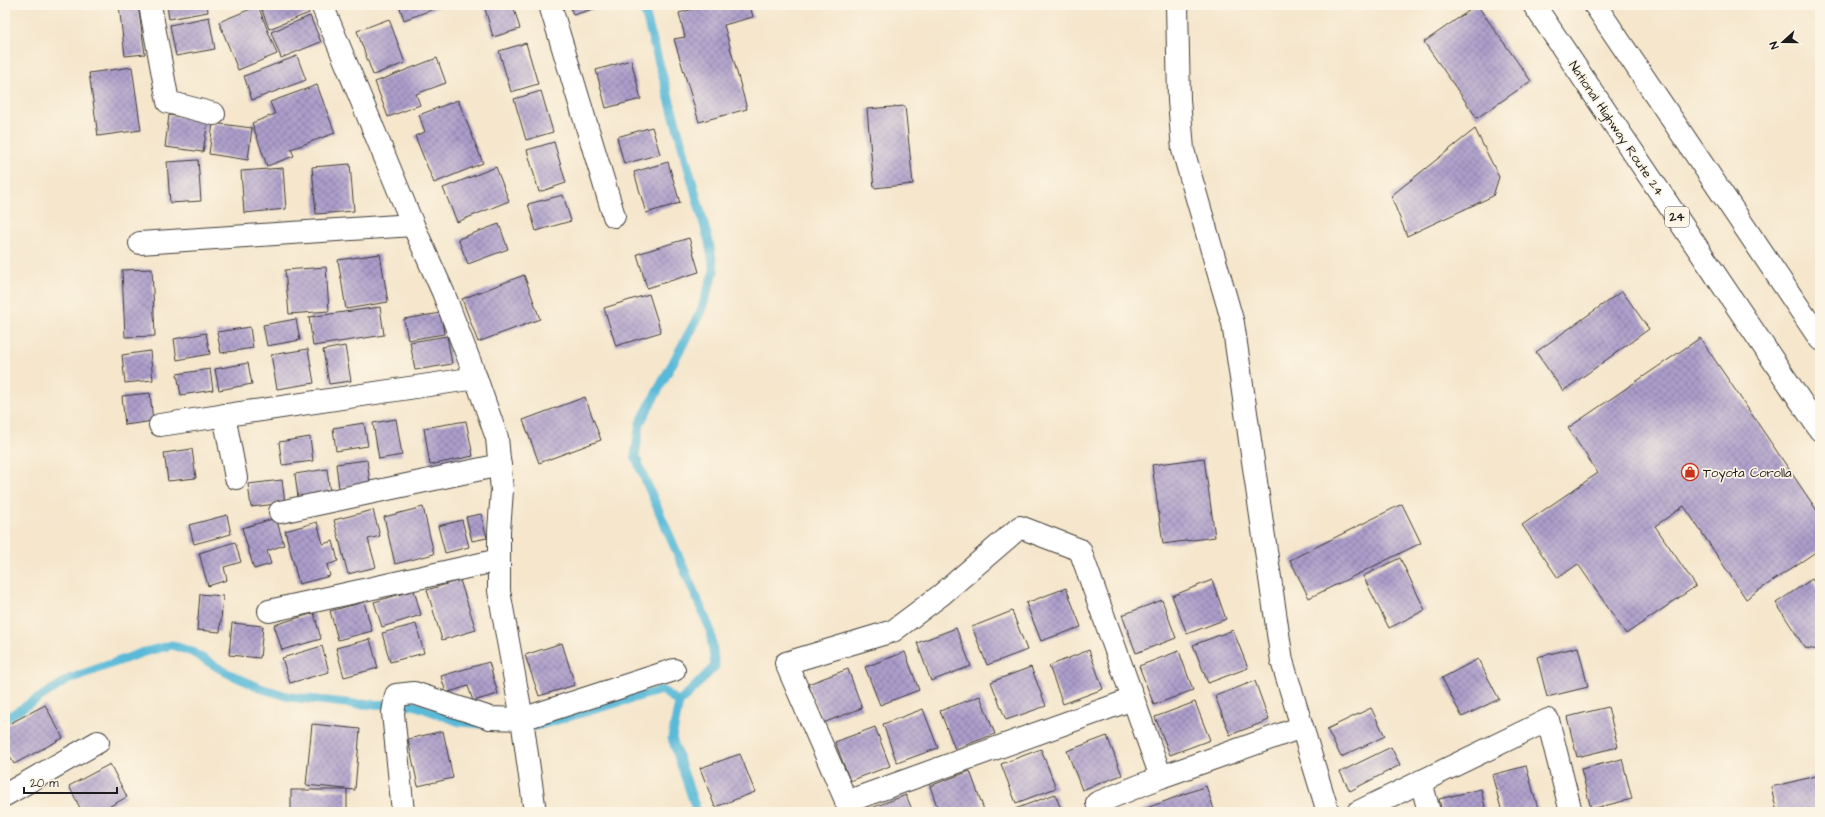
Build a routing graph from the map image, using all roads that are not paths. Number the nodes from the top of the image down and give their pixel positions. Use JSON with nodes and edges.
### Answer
{"nodes":[{"id":1,"x":150,"y":5,"type":"edge"},
{"id":2,"x":322,"y":5,"type":"edge"},
{"id":3,"x":550,"y":5,"type":"edge"},
{"id":4,"x":1177,"y":5,"type":"edge"},
{"id":5,"x":1534,"y":5,"type":"edge"},
{"id":6,"x":1595,"y":5,"type":"edge"},
{"id":7,"x":214,"y":114,"type":"dead end"},
{"id":8,"x":614,"y":216,"type":"dead end"},
{"id":9,"x":413,"y":225,"type":"junction"},
{"id":10,"x":140,"y":243,"type":"dead end"},
{"id":11,"x":1820,"y":339,"type":"edge"},
{"id":12,"x":476,"y":378,"type":"junction"},
{"id":13,"x":224,"y":415,"type":"junction"},
{"id":14,"x":160,"y":425,"type":"dead end"},
{"id":15,"x":1820,"y":430,"type":"edge"},
{"id":16,"x":500,"y":465,"type":"junction"},
{"id":17,"x":236,"y":478,"type":"dead end"},
{"id":18,"x":280,"y":512,"type":"dead end"},
{"id":19,"x":499,"y":560,"type":"junction"},
{"id":20,"x":269,"y":611,"type":"dead end"},
{"id":21,"x":674,"y":670,"type":"dead end"},
{"id":22,"x":1133,"y":699,"type":"junction"},
{"id":23,"x":522,"y":719,"type":"junction"},
{"id":24,"x":1302,"y":727,"type":"junction"},
{"id":25,"x":98,"y":742,"type":"dead end"},
{"id":26,"x":1160,"y":777,"type":"junction"},
{"id":27,"x":1420,"y":781,"type":"junction"},
{"id":28,"x":5,"y":795,"type":"edge"},
{"id":29,"x":848,"y":807,"type":"edge"},
{"id":30,"x":403,"y":812,"type":"edge"},
{"id":31,"x":535,"y":812,"type":"edge"},
{"id":32,"x":1101,"y":812,"type":"edge"},
{"id":33,"x":1328,"y":812,"type":"edge"},
{"id":34,"x":1358,"y":812,"type":"edge"},
{"id":35,"x":1429,"y":812,"type":"edge"},
{"id":36,"x":1571,"y":812,"type":"edge"}],
"edges":[{"from":1,"to":7,"type":"main road"},
{"from":2,"to":9,"type":"main road"},
{"from":3,"to":8,"type":"main road"},
{"from":4,"to":24,"type":"main road"},
{"from":5,"to":15,"type":"main road","name":"National Highway Route 24","number":"24"},
{"from":6,"to":11,"type":"main road"},
{"from":9,"to":10,"type":"main road"},
{"from":9,"to":12,"type":"main road"},
{"from":12,"to":13,"type":"main road"},
{"from":12,"to":16,"type":"main road"},
{"from":13,"to":14,"type":"main road"},
{"from":13,"to":17,"type":"main road"},
{"from":16,"to":18,"type":"main road"},
{"from":16,"to":19,"type":"main road"},
{"from":19,"to":20,"type":"main road"},
{"from":19,"to":23,"type":"main road"},
{"from":21,"to":23,"type":"main road"},
{"from":22,"to":26,"type":"main road"},
{"from":22,"to":29,"type":"main road"},
{"from":22,"to":29,"type":"main road"},
{"from":23,"to":30,"type":"main road"},
{"from":23,"to":31,"type":"main road"},
{"from":24,"to":26,"type":"main road"},
{"from":24,"to":33,"type":"main road"},
{"from":25,"to":28,"type":"main road"},
{"from":26,"to":32,"type":"main road"},
{"from":27,"to":34,"type":"main road"},
{"from":27,"to":35,"type":"main road"},
{"from":27,"to":36,"type":"main road"}]}
